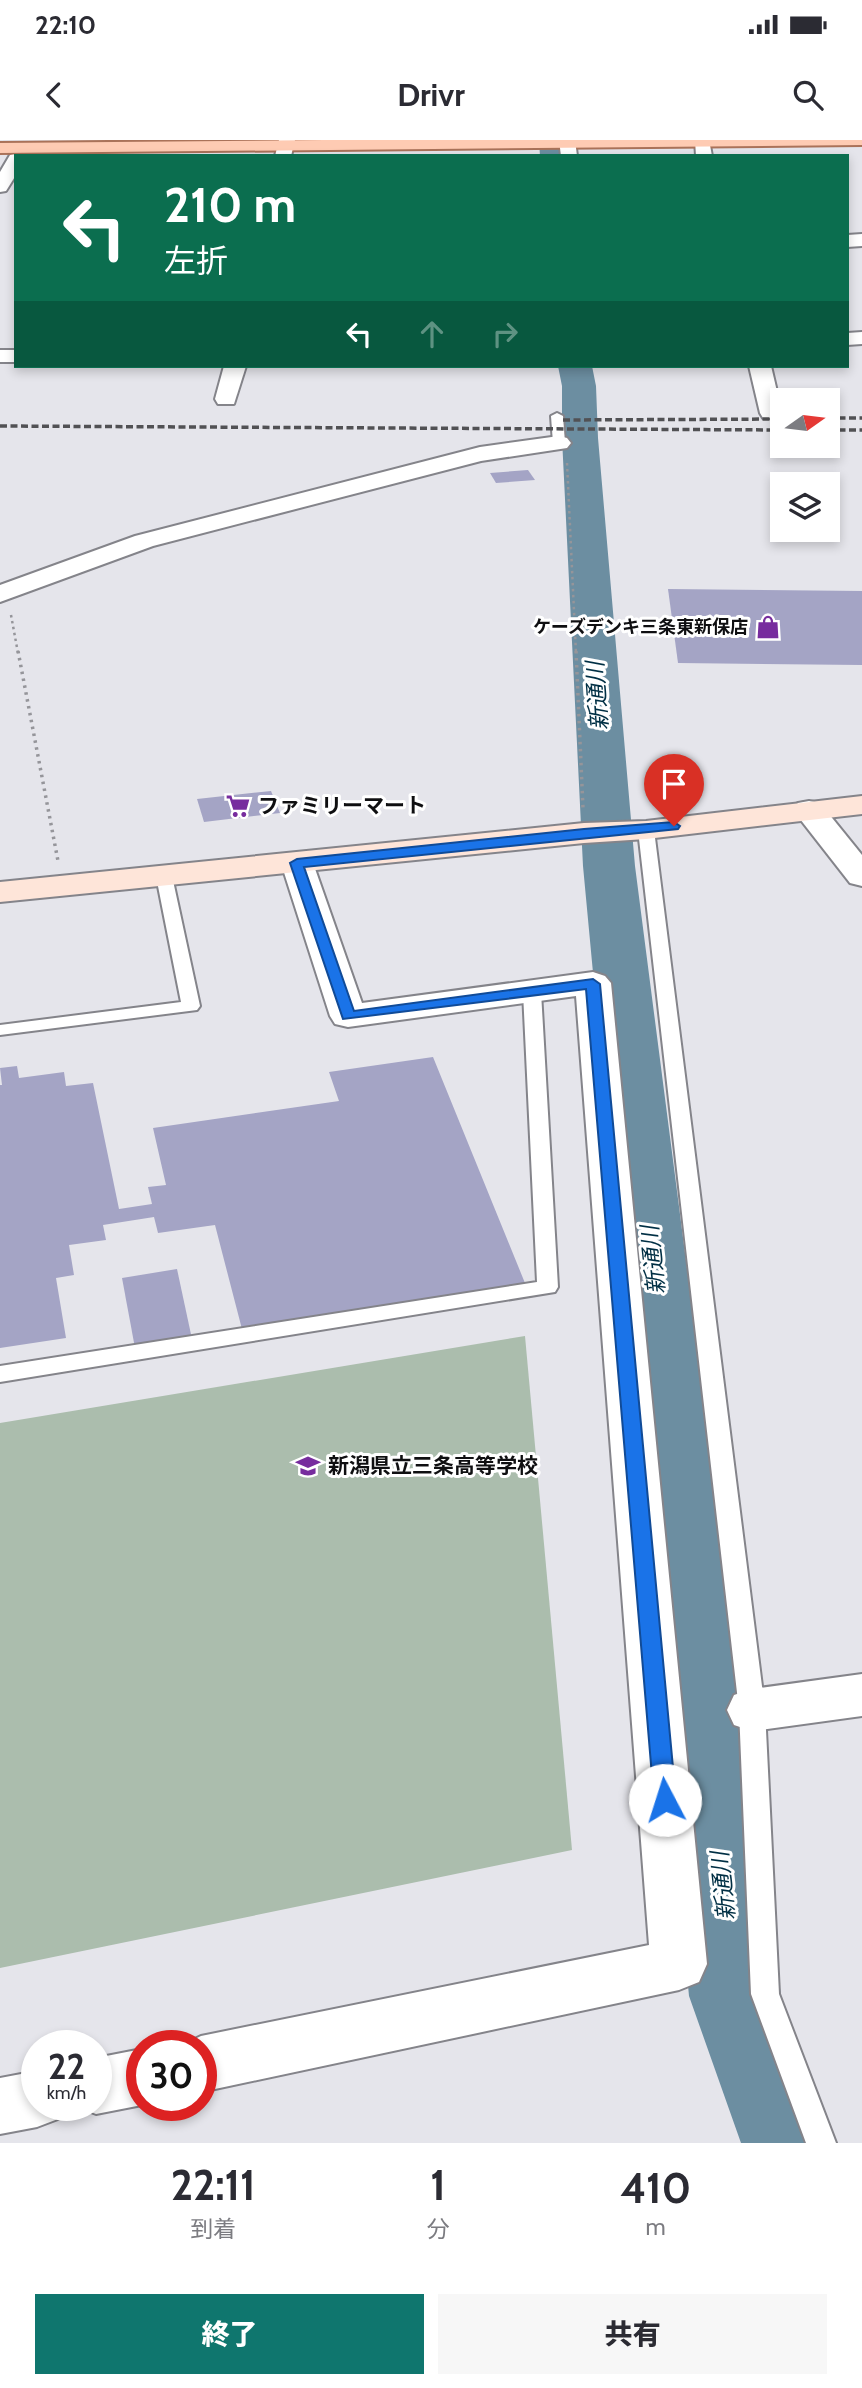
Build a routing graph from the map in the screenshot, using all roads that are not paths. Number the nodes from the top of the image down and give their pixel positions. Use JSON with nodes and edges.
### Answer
{"nodes":[{"id":1,"x":862,"y":140,"type":"edge"},
{"id":2,"x":561,"y":145,"type":"edge"},
{"id":3,"x":0,"y":148,"type":"edge"},
{"id":4,"x":285,"y":148,"type":"edge"},
{"id":5,"x":703,"y":149,"type":"edge"},
{"id":6,"x":21,"y":151,"type":"edge"},
{"id":7,"x":14,"y":163,"type":"edge"},
{"id":8,"x":0,"y":187,"type":"edge"},
{"id":9,"x":234,"y":368,"type":"edge"},
{"id":10,"x":760,"y":368,"type":"edge"},
{"id":11,"x":226,"y":399,"type":"dead end"},
{"id":12,"x":770,"y":409,"type":"edge"},
{"id":13,"x":558,"y":415,"type":"dead end"},
{"id":14,"x":559,"y":443,"type":"joint"},
{"id":15,"x":3,"y":593,"type":"edge"},
{"id":16,"x":856,"y":809,"type":"edge"},
{"id":17,"x":809,"y":810,"type":"junction"},
{"id":18,"x":637,"y":830,"type":"junction"},
{"id":19,"x":297,"y":863,"type":"junction"},
{"id":20,"x":164,"y":876,"type":"junction"},
{"id":21,"x":862,"y":876,"type":"edge"},
{"id":22,"x":0,"y":892,"type":"edge"},
{"id":23,"x":532,"y":992,"type":"junction"},
{"id":24,"x":0,"y":1030,"type":"edge"},
{"id":25,"x":0,"y":1374,"type":"edge"},
{"id":26,"x":862,"y":1695,"type":"edge"},
{"id":27,"x":752,"y":1710,"type":"junction"},
{"id":28,"x":217,"y":2061,"type":"edge"},
{"id":29,"x":21,"y":2102,"type":"edge"},
{"id":30,"x":0,"y":2106,"type":"edge"},
{"id":31,"x":821,"y":2143,"type":"edge"}],
"edges":[{"from":1,"to":5,"type":"main road"},
{"from":2,"to":4,"type":"main road"},
{"from":2,"to":5,"type":"main road"},
{"from":3,"to":6,"type":"main road"},
{"from":4,"to":6,"type":"main road"},
{"from":7,"to":8,"type":"street"},
{"from":9,"to":11,"type":"street"},
{"from":10,"to":12,"type":"street"},
{"from":13,"to":14,"type":"lane"},
{"from":14,"to":15,"type":"street"},
{"from":16,"to":17,"type":"street"},
{"from":17,"to":18,"type":"street"},
{"from":17,"to":21,"type":"street"},
{"from":18,"to":19,"type":"street"},
{"from":18,"to":27,"type":"lane"},
{"from":19,"to":20,"type":"street"},
{"from":19,"to":23,"type":"street"},
{"from":20,"to":22,"type":"street"},
{"from":20,"to":24,"type":"lane"},
{"from":23,"to":25,"type":"lane"},
{"from":23,"to":28,"type":"street"},
{"from":26,"to":27,"type":"street"},
{"from":27,"to":31,"type":"lane"},
{"from":29,"to":30,"type":"street"}]}
